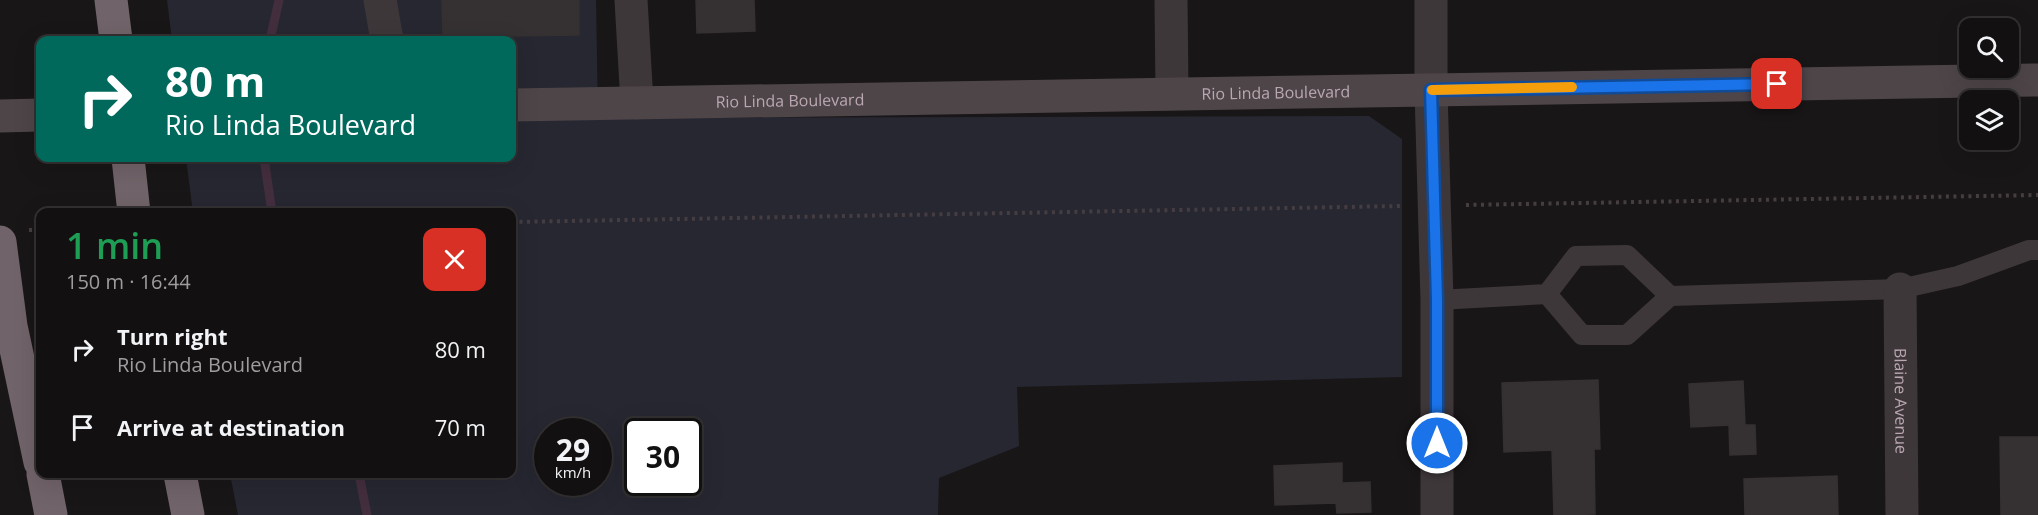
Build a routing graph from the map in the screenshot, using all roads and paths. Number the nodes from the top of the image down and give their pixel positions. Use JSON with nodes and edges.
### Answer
{"nodes":[{"id":1,"x":111,"y":0,"type":"edge"},
{"id":2,"x":380,"y":0,"type":"edge"},
{"id":3,"x":631,"y":0,"type":"edge"},
{"id":4,"x":1171,"y":0,"type":"edge"},
{"id":5,"x":1431,"y":0,"type":"edge"},
{"id":6,"x":116,"y":36,"type":"edge"},
{"id":7,"x":386,"y":36,"type":"edge"},
{"id":8,"x":2038,"y":80,"type":"edge"},
{"id":9,"x":1431,"y":90,"type":"junction"},
{"id":10,"x":1172,"y":92,"type":"junction"},
{"id":11,"x":636,"y":103,"type":"junction"},
{"id":12,"x":516,"y":105,"type":"edge"},
{"id":13,"x":36,"y":115,"type":"edge"},
{"id":14,"x":0,"y":116,"type":"edge"},
{"id":15,"x":128,"y":162,"type":"edge"},
{"id":16,"x":2038,"y":195,"type":"edge"},
{"id":17,"x":1433,"y":206,"type":"junction"},
{"id":18,"x":133,"y":208,"type":"edge"},
{"id":19,"x":516,"y":222,"type":"edge"},
{"id":20,"x":0,"y":242,"type":"edge"},
{"id":21,"x":2038,"y":250,"type":"edge"},
{"id":22,"x":1900,"y":290,"type":"junction"},
{"id":23,"x":1547,"y":294,"type":"junction"},
{"id":24,"x":1670,"y":296,"type":"junction"},
{"id":25,"x":1437,"y":300,"type":"junction"},
{"id":26,"x":36,"y":443,"type":"edge"},
{"id":27,"x":44,"y":478,"type":"edge"},
{"id":28,"x":181,"y":478,"type":"edge"},
{"id":29,"x":51,"y":515,"type":"edge"},
{"id":30,"x":188,"y":515,"type":"edge"},
{"id":31,"x":1437,"y":515,"type":"edge"},
{"id":32,"x":1902,"y":515,"type":"edge"}],
"edges":[{"from":1,"to":6,"type":"highway"},
{"from":2,"to":7,"type":"street"},
{"from":3,"to":11,"type":"street"},
{"from":4,"to":10,"type":"street"},
{"from":5,"to":9,"type":"street"},
{"from":8,"to":9,"type":"main road","name":"Rio Linda Boulevard"},
{"from":9,"to":10,"type":"main road","name":"Rio Linda Boulevard"},
{"from":9,"to":17,"type":"street"},
{"from":10,"to":11,"type":"main road","name":"Rio Linda Boulevard"},
{"from":11,"to":12,"type":"main road","name":"Rio Linda Boulevard"},
{"from":13,"to":14,"type":"main road"},
{"from":15,"to":18,"type":"highway"},
{"from":16,"to":17,"type":"path"},
{"from":17,"to":19,"type":"path"},
{"from":17,"to":25,"type":"street"},
{"from":20,"to":26,"type":"highway"},
{"from":21,"to":22,"type":"lane"},
{"from":22,"to":24,"type":"lane"},
{"from":22,"to":32,"type":"street","name":"Blaine Avenue"},
{"from":23,"to":24,"type":"lane"},
{"from":23,"to":24,"type":"lane"},
{"from":23,"to":25,"type":"lane"},
{"from":25,"to":31,"type":"street"},
{"from":27,"to":29,"type":"highway"},
{"from":28,"to":30,"type":"highway"}]}
